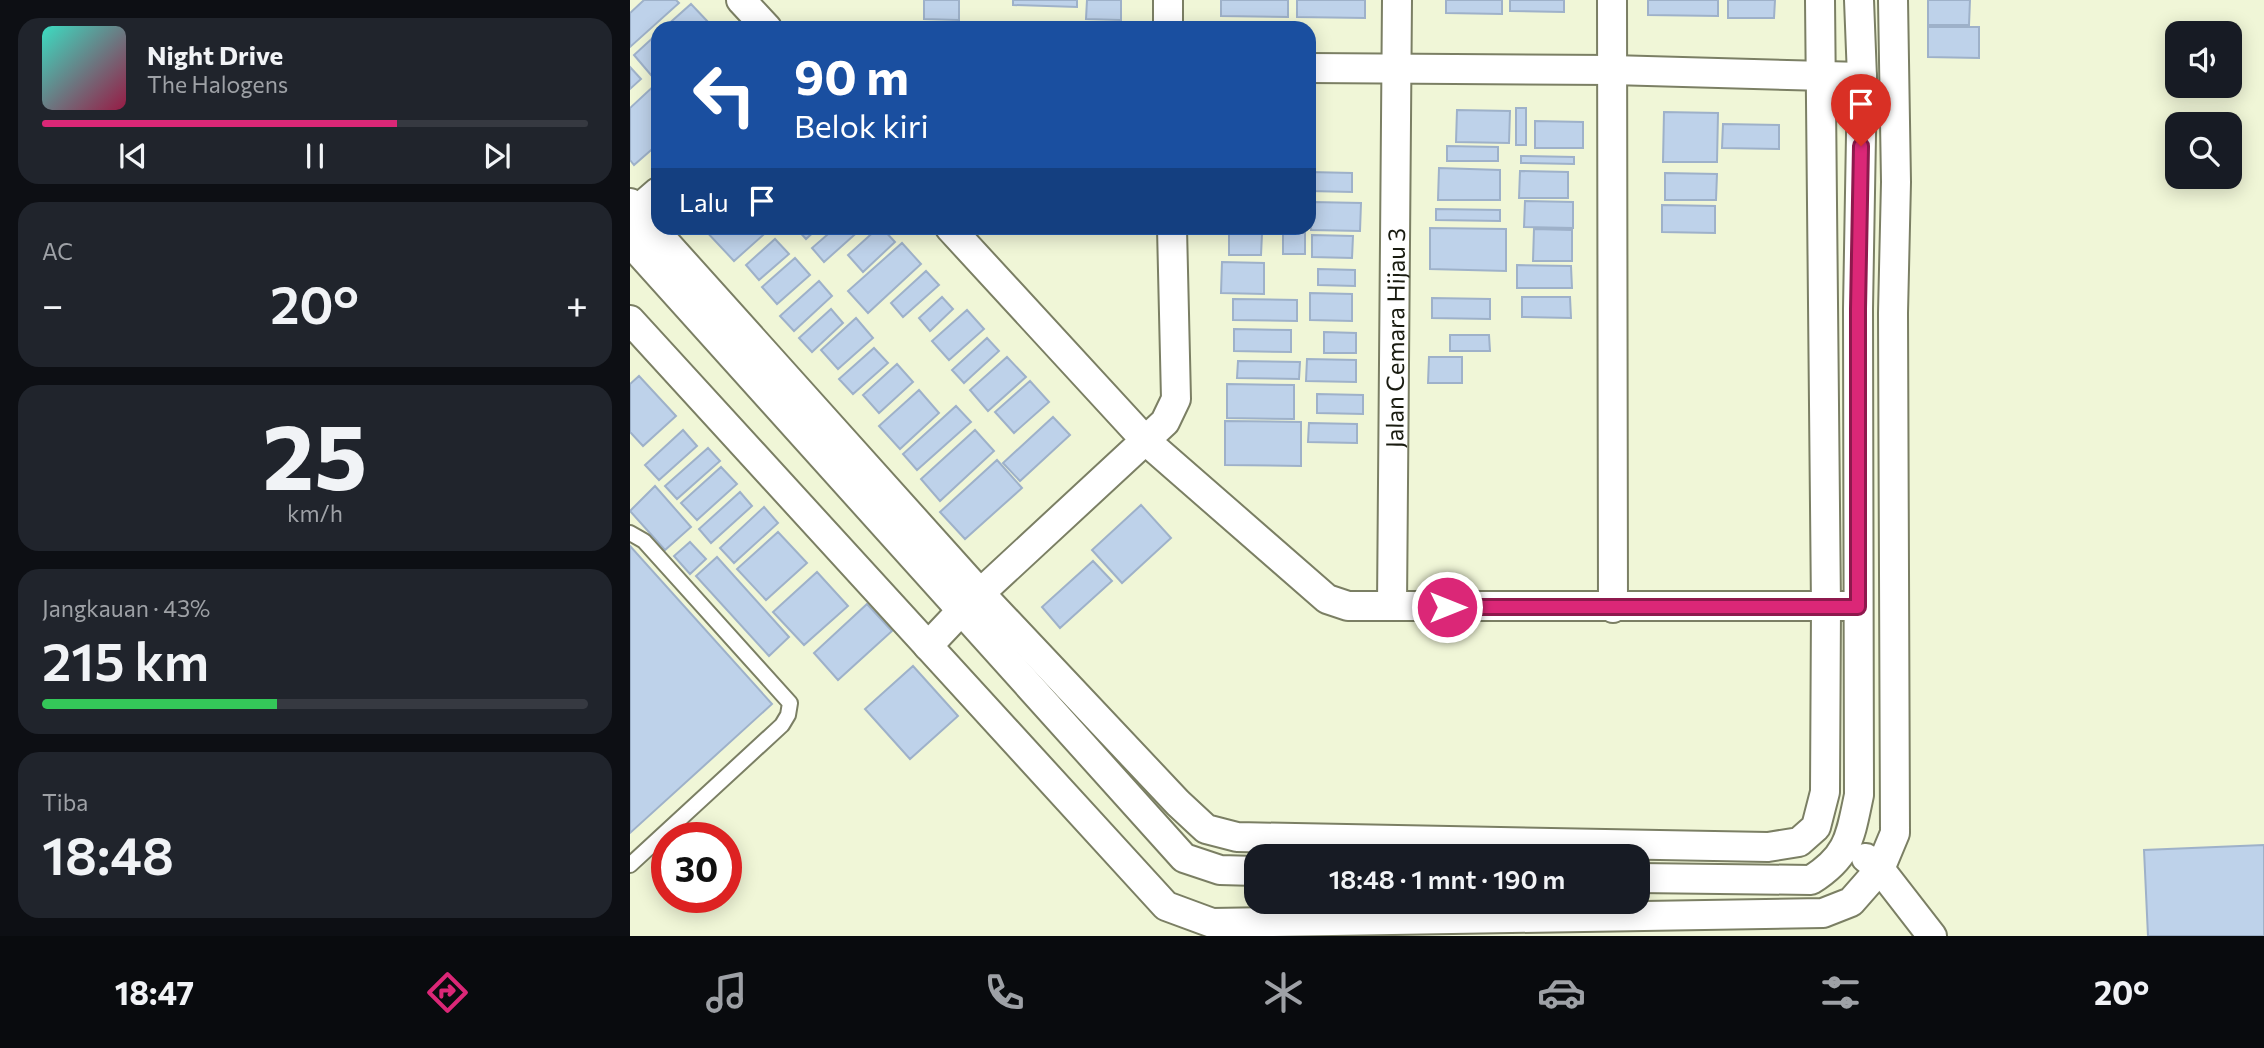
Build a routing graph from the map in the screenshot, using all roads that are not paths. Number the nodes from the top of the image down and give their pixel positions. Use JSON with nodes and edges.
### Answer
{"nodes":[{"id":1,"x":741,"y":0,"type":"edge"},
{"id":2,"x":1168,"y":0,"type":"edge"},
{"id":3,"x":1397,"y":0,"type":"edge"},
{"id":4,"x":1612,"y":0,"type":"edge"},
{"id":5,"x":1821,"y":0,"type":"edge"},
{"id":6,"x":1859,"y":0,"type":"edge"},
{"id":7,"x":1893,"y":0,"type":"edge"},
{"id":8,"x":760,"y":21,"type":"edge"},
{"id":9,"x":1168,"y":21,"type":"edge"},
{"id":10,"x":1316,"y":68,"type":"edge"},
{"id":11,"x":1397,"y":68,"type":"junction"},
{"id":12,"x":1612,"y":70,"type":"junction"},
{"id":13,"x":1820,"y":75,"type":"junction"},
{"id":14,"x":1862,"y":77,"type":"junction"},
{"id":15,"x":651,"y":197,"type":"edge"},
{"id":16,"x":632,"y":210,"type":"edge"},
{"id":17,"x":651,"y":232,"type":"edge"},
{"id":18,"x":654,"y":235,"type":"edge"},
{"id":19,"x":956,"y":235,"type":"edge"},
{"id":20,"x":1172,"y":235,"type":"edge"},
{"id":21,"x":630,"y":242,"type":"edge"},
{"id":22,"x":1858,"y":309,"type":"junction"},
{"id":23,"x":1893,"y":313,"type":"junction"},
{"id":24,"x":630,"y":320,"type":"edge"},
{"id":25,"x":1146,"y":441,"type":"junction"},
{"id":26,"x":630,"y":533,"type":"edge"},
{"id":27,"x":971,"y":602,"type":"junction"},
{"id":28,"x":1392,"y":606,"type":"junction"},
{"id":29,"x":1826,"y":607,"type":"junction"},
{"id":30,"x":1858,"y":607,"type":"junction"},
{"id":31,"x":1613,"y":608,"type":"junction"},
{"id":32,"x":928,"y":646,"type":"junction"},
{"id":33,"x":1816,"y":827,"type":"junction"},
{"id":34,"x":1849,"y":844,"type":"junction"},
{"id":35,"x":630,"y":865,"type":"edge"},
{"id":36,"x":1880,"y":869,"type":"junction"},
{"id":37,"x":1244,"y":871,"type":"edge"},
{"id":38,"x":1650,"y":878,"type":"edge"},
{"id":39,"x":1933,"y":936,"type":"edge"}],
"edges":[{"from":1,"to":8,"type":"street"},
{"from":2,"to":9,"type":"street"},
{"from":3,"to":11,"type":"street","name":"Jalan Cemara Hijau 3"},
{"from":4,"to":12,"type":"street"},
{"from":5,"to":13,"type":"street"},
{"from":6,"to":14,"type":"street"},
{"from":7,"to":23,"type":"street"},
{"from":10,"to":11,"type":"street"},
{"from":11,"to":12,"type":"street"},
{"from":11,"to":28,"type":"street","name":"Jalan Cemara Hijau 3"},
{"from":12,"to":13,"type":"street"},
{"from":12,"to":31,"type":"street"},
{"from":13,"to":14,"type":"street"},
{"from":13,"to":29,"type":"street"},
{"from":14,"to":22,"type":"street"},
{"from":15,"to":16,"type":"street"},
{"from":16,"to":17,"type":"street"},
{"from":18,"to":27,"type":"street"},
{"from":19,"to":25,"type":"street"},
{"from":20,"to":25,"type":"street"},
{"from":21,"to":27,"type":"street"},
{"from":22,"to":23,"type":"street"},
{"from":22,"to":30,"type":"street"},
{"from":23,"to":36,"type":"street"},
{"from":24,"to":32,"type":"street"},
{"from":25,"to":27,"type":"street"},
{"from":25,"to":28,"type":"street"},
{"from":26,"to":35,"type":"lane"},
{"from":27,"to":32,"type":"street"},
{"from":27,"to":33,"type":"street"},
{"from":27,"to":37,"type":"street"},
{"from":28,"to":31,"type":"street"},
{"from":29,"to":30,"type":"street"},
{"from":29,"to":31,"type":"street"},
{"from":29,"to":33,"type":"street"},
{"from":30,"to":34,"type":"street"},
{"from":32,"to":36,"type":"street"},
{"from":33,"to":34,"type":"street"},
{"from":34,"to":36,"type":"street"},
{"from":34,"to":38,"type":"street"},
{"from":36,"to":39,"type":"street"}]}
